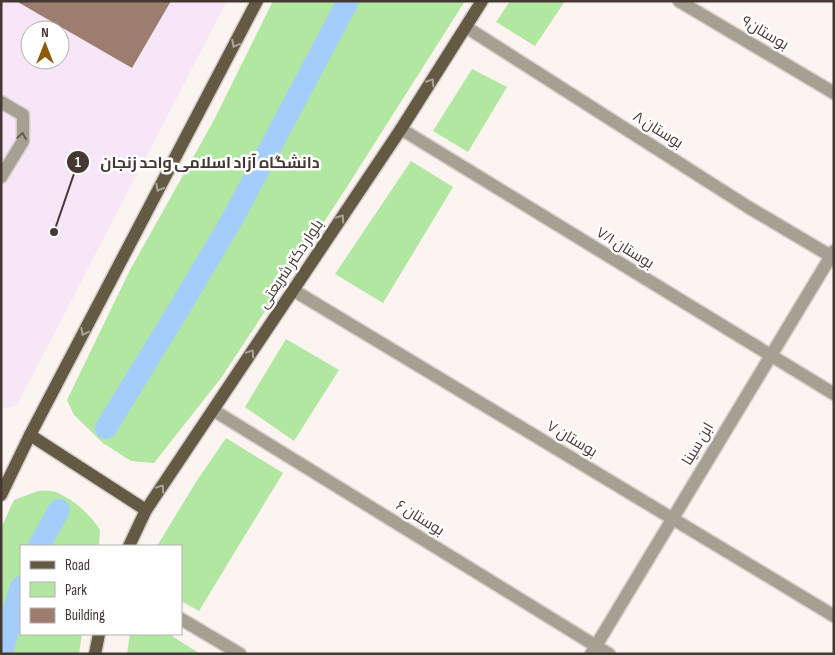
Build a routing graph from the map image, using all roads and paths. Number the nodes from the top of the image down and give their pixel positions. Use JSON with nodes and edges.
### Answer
{"nodes":[{"id":1,"x":257,"y":1,"type":"edge"},
{"id":2,"x":482,"y":1,"type":"edge"},
{"id":3,"x":679,"y":1,"type":"edge"},
{"id":4,"x":466,"y":27,"type":"junction"},
{"id":5,"x":834,"y":93,"type":"edge"},
{"id":6,"x":1,"y":102,"type":"edge"},
{"id":7,"x":401,"y":129,"type":"junction"},
{"id":8,"x":1,"y":177,"type":"edge"},
{"id":9,"x":833,"y":255,"type":"edge"},
{"id":10,"x":293,"y":290,"type":"junction"},
{"id":11,"x":770,"y":356,"type":"junction"},
{"id":12,"x":834,"y":394,"type":"edge"},
{"id":13,"x":213,"y":410,"type":"junction"},
{"id":14,"x":30,"y":435,"type":"junction"},
{"id":15,"x":1,"y":495,"type":"edge"},
{"id":16,"x":146,"y":510,"type":"junction"},
{"id":17,"x":672,"y":519,"type":"junction"},
{"id":18,"x":130,"y":545,"type":"edge"},
{"id":19,"x":834,"y":616,"type":"edge"},
{"id":20,"x":182,"y":620,"type":"edge"},
{"id":21,"x":99,"y":635,"type":"edge"},
{"id":22,"x":593,"y":650,"type":"edge"},
{"id":23,"x":95,"y":654,"type":"edge"},
{"id":24,"x":240,"y":654,"type":"edge"},
{"id":25,"x":609,"y":654,"type":"edge"}],
"edges":[{"from":1,"to":14,"type":"main road","one_way":true},
{"from":2,"to":4,"type":"main road","name":"بلوار دکتر شریعتی"},
{"from":3,"to":5,"type":"street","name":"بوستان۹"},
{"from":7,"to":4,"type":"main road","name":"بلوار دکتر شریعتی","one_way":true},
{"from":4,"to":9,"type":"street","name":"بوستان ۸"},
{"from":8,"to":6,"type":"street","one_way":true},
{"from":10,"to":7,"type":"main road","name":"بلوار دکتر شریعتی","one_way":true},
{"from":7,"to":11,"type":"street","name":"بوستان ۷/۱"},
{"from":9,"to":11,"type":"street","name":"ابن سینا"},
{"from":13,"to":10,"type":"main road","name":"بلوار دکتر شریعتی","one_way":true},
{"from":10,"to":17,"type":"street","name":"بوستان ۷"},
{"from":11,"to":12,"type":"street","name":"بوستان ۷/۱"},
{"from":11,"to":17,"type":"street","name":"ابن سینا"},
{"from":16,"to":13,"type":"main road","name":"بلوار دکتر شریعتی","one_way":true},
{"from":13,"to":22,"type":"street","name":"بوستان ۶"},
{"from":14,"to":15,"type":"main road"},
{"from":14,"to":16,"type":"main road"},
{"from":16,"to":18,"type":"main road","name":"بلوار دکتر شریعتی"},
{"from":17,"to":19,"type":"street","name":"بوستان ۷"},
{"from":17,"to":22,"type":"street","name":"ابن سینا"},
{"from":20,"to":24,"type":"street"},
{"from":21,"to":23,"type":"main road"},
{"from":22,"to":25,"type":"street","name":"بوستان ۶"}]}
